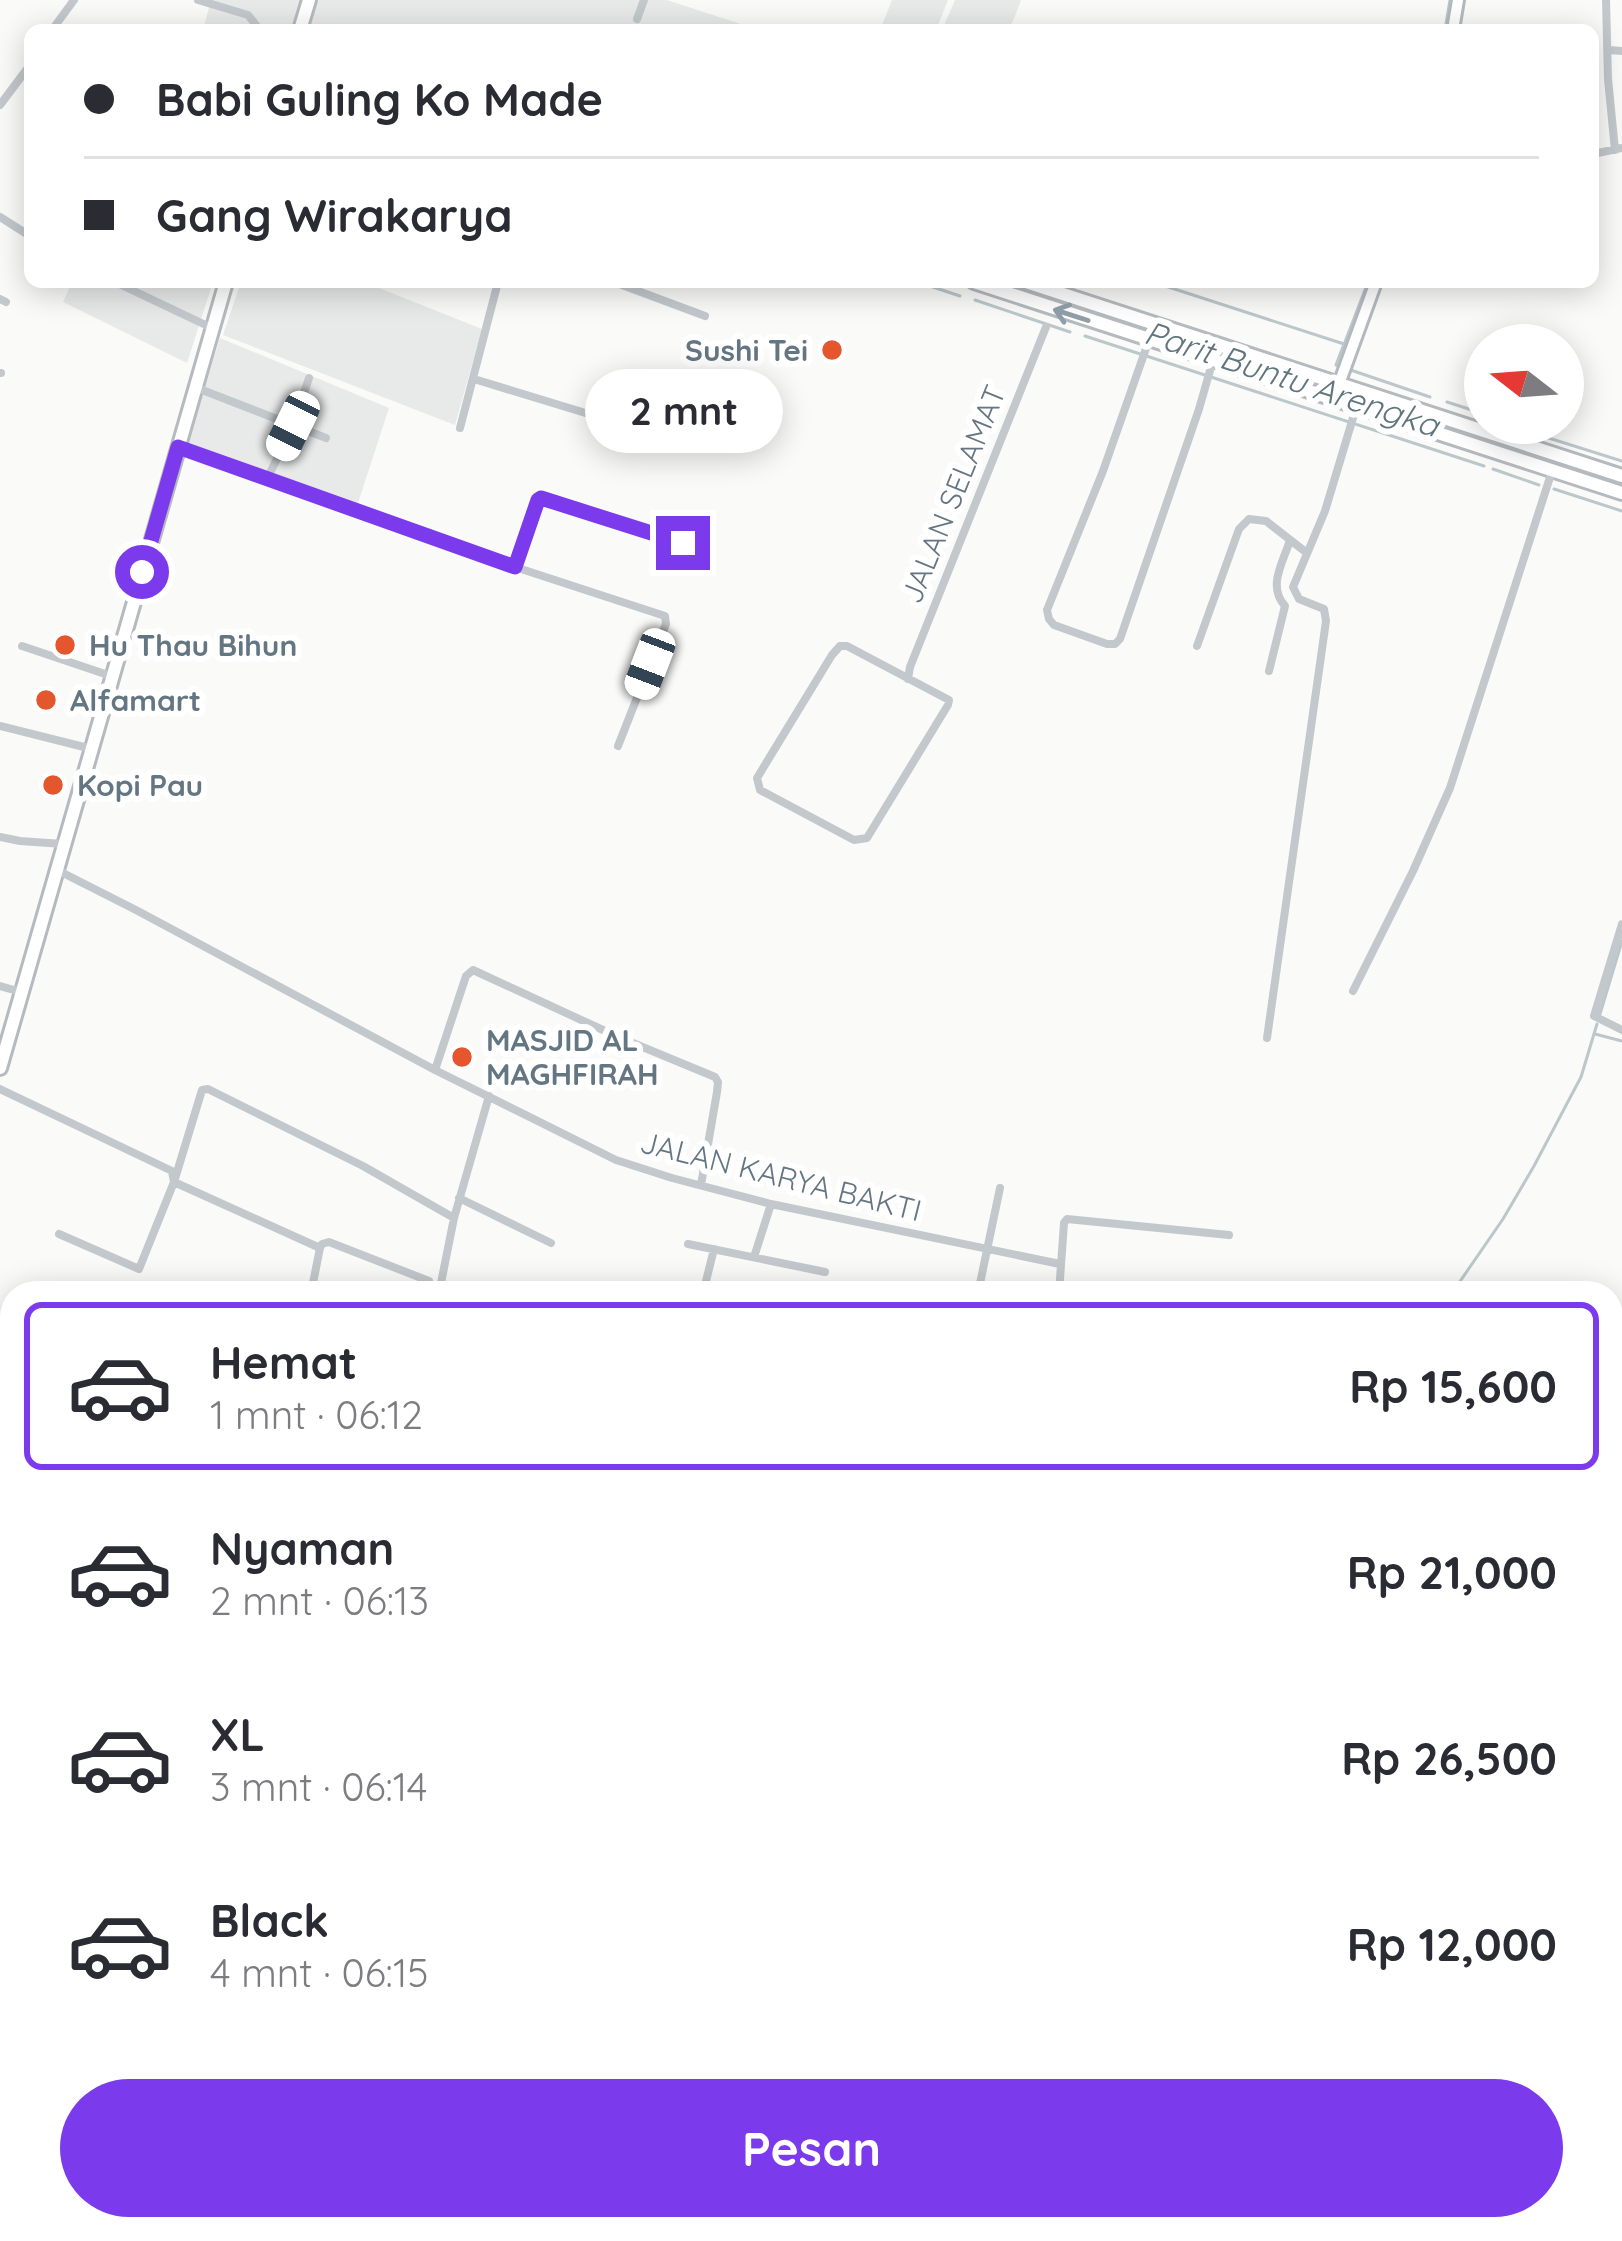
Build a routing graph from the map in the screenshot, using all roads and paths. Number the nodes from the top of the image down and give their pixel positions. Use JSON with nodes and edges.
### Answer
{"nodes":[{"id":1,"x":198,"y":0,"type":"edge"},
{"id":2,"x":644,"y":0,"type":"edge"},
{"id":3,"x":1606,"y":0,"type":"edge"},
{"id":4,"x":637,"y":19,"type":"dead end"},
{"id":5,"x":255,"y":24,"type":"edge"},
{"id":6,"x":1609,"y":50,"type":"junction"},
{"id":7,"x":1622,"y":51,"type":"edge"},
{"id":8,"x":24,"y":73,"type":"edge"},
{"id":9,"x":0,"y":105,"type":"edge"},
{"id":10,"x":1618,"y":149,"type":"edge"},
{"id":11,"x":128,"y":288,"type":"edge"},
{"id":12,"x":224,"y":288,"type":"edge"},
{"id":13,"x":497,"y":288,"type":"edge"},
{"id":14,"x":630,"y":288,"type":"edge"},
{"id":15,"x":992,"y":288,"type":"edge"},
{"id":16,"x":1045,"y":288,"type":"edge"},
{"id":17,"x":1374,"y":288,"type":"edge"},
{"id":18,"x":1112,"y":309,"type":"junction"},
{"id":19,"x":704,"y":316,"type":"dead end"},
{"id":20,"x":1108,"y":326,"type":"junction"},
{"id":21,"x":212,"y":328,"type":"junction"},
{"id":22,"x":1046,"y":328,"type":"dead end"},
{"id":23,"x":1146,"y":350,"type":"junction"},
{"id":24,"x":1210,"y":371,"type":"junction"},
{"id":25,"x":1342,"y":374,"type":"junction"},
{"id":26,"x":309,"y":378,"type":"dead end"},
{"id":27,"x":474,"y":379,"type":"junction"},
{"id":28,"x":195,"y":388,"type":"junction"},
{"id":29,"x":1357,"y":406,"type":"junction"},
{"id":30,"x":293,"y":426,"type":"junction"},
{"id":31,"x":460,"y":428,"type":"dead end"},
{"id":32,"x":638,"y":429,"type":"dead end"},
{"id":33,"x":326,"y":438,"type":"dead end"},
{"id":34,"x":178,"y":447,"type":"junction"},
{"id":35,"x":1552,"y":470,"type":"junction"},
{"id":36,"x":1622,"y":476,"type":"edge"},
{"id":37,"x":267,"y":478,"type":"junction"},
{"id":38,"x":1622,"y":494,"type":"edge"},
{"id":39,"x":1291,"y":540,"type":"junction"},
{"id":40,"x":683,"y":543,"type":"dead end"},
{"id":41,"x":1307,"y":553,"type":"junction"},
{"id":42,"x":515,"y":567,"type":"junction"},
{"id":43,"x":22,"y":646,"type":"dead end"},
{"id":44,"x":1197,"y":646,"type":"dead end"},
{"id":45,"x":1269,"y":670,"type":"dead end"},
{"id":46,"x":111,"y":676,"type":"junction"},
{"id":47,"x":908,"y":680,"type":"junction"},
{"id":48,"x":0,"y":726,"type":"edge"},
{"id":49,"x":618,"y":746,"type":"dead end"},
{"id":50,"x":92,"y":749,"type":"junction"},
{"id":51,"x":0,"y":837,"type":"edge"},
{"id":52,"x":63,"y":844,"type":"junction"},
{"id":53,"x":55,"y":869,"type":"junction"},
{"id":54,"x":1622,"y":924,"type":"edge"},
{"id":55,"x":0,"y":986,"type":"edge"},
{"id":56,"x":1353,"y":992,"type":"dead end"},
{"id":57,"x":22,"y":993,"type":"junction"},
{"id":58,"x":1622,"y":1030,"type":"edge"},
{"id":59,"x":1267,"y":1038,"type":"dead end"},
{"id":60,"x":0,"y":1068,"type":"edge"},
{"id":61,"x":435,"y":1070,"type":"junction"},
{"id":62,"x":0,"y":1090,"type":"edge"},
{"id":63,"x":489,"y":1096,"type":"junction"},
{"id":64,"x":174,"y":1182,"type":"junction"},
{"id":65,"x":700,"y":1186,"type":"junction"},
{"id":66,"x":1000,"y":1188,"type":"dead end"},
{"id":67,"x":459,"y":1198,"type":"junction"},
{"id":68,"x":771,"y":1204,"type":"junction"},
{"id":69,"x":454,"y":1218,"type":"junction"},
{"id":70,"x":59,"y":1234,"type":"dead end"},
{"id":71,"x":1229,"y":1235,"type":"dead end"},
{"id":72,"x":551,"y":1244,"type":"dead end"},
{"id":73,"x":688,"y":1244,"type":"dead end"},
{"id":74,"x":321,"y":1246,"type":"junction"},
{"id":75,"x":986,"y":1248,"type":"junction"},
{"id":76,"x":714,"y":1249,"type":"junction"},
{"id":77,"x":754,"y":1257,"type":"junction"},
{"id":78,"x":1060,"y":1264,"type":"junction"},
{"id":79,"x":825,"y":1272,"type":"dead end"},
{"id":80,"x":314,"y":1281,"type":"edge"},
{"id":81,"x":426,"y":1281,"type":"edge"},
{"id":82,"x":442,"y":1281,"type":"edge"},
{"id":83,"x":706,"y":1281,"type":"edge"},
{"id":84,"x":980,"y":1281,"type":"edge"},
{"id":85,"x":1059,"y":1281,"type":"edge"}],
"edges":[{"from":1,"to":5,"type":"street"},
{"from":2,"to":4,"type":"street"},
{"from":3,"to":6,"type":"street"},
{"from":6,"to":7,"type":"street"},
{"from":6,"to":10,"type":"street"},
{"from":8,"to":9,"type":"street"},
{"from":11,"to":21,"type":"street"},
{"from":12,"to":21,"type":"main road"},
{"from":13,"to":27,"type":"street"},
{"from":14,"to":19,"type":"street"},
{"from":20,"to":15,"type":"main road","one_way":true},
{"from":16,"to":18,"type":"main road"},
{"from":17,"to":25,"type":"street"},
{"from":18,"to":20,"type":"main road"},
{"from":18,"to":25,"type":"main road"},
{"from":20,"to":23,"type":"main road"},
{"from":21,"to":28,"type":"main road"},
{"from":22,"to":47,"type":"street","name":"JALAN SELAMAT"},
{"from":23,"to":24,"type":"main road"},
{"from":23,"to":24,"type":"street"},
{"from":24,"to":29,"type":"main road"},
{"from":25,"to":36,"type":"main road"},
{"from":26,"to":30,"type":"street"},
{"from":27,"to":31,"type":"street"},
{"from":27,"to":32,"type":"street"},
{"from":28,"to":30,"type":"street"},
{"from":28,"to":34,"type":"main road"},
{"from":29,"to":35,"type":"main road"},
{"from":29,"to":41,"type":"street"},
{"from":30,"to":33,"type":"street"},
{"from":30,"to":37,"type":"street"},
{"from":34,"to":37,"type":"street"},
{"from":34,"to":46,"type":"main road"},
{"from":35,"to":38,"type":"main road"},
{"from":35,"to":56,"type":"street"},
{"from":37,"to":42,"type":"street"},
{"from":39,"to":41,"type":"street"},
{"from":39,"to":44,"type":"street"},
{"from":39,"to":45,"type":"street"},
{"from":40,"to":42,"type":"street"},
{"from":41,"to":59,"type":"street"},
{"from":42,"to":49,"type":"street"},
{"from":43,"to":46,"type":"street"},
{"from":46,"to":50,"type":"main road"},
{"from":47,"to":47,"type":"street"},
{"from":48,"to":50,"type":"street"},
{"from":50,"to":52,"type":"main road"},
{"from":51,"to":52,"type":"street"},
{"from":52,"to":53,"type":"main road"},
{"from":53,"to":57,"type":"main road"},
{"from":53,"to":61,"type":"street","name":"JALAN KARYA BAKTI"},
{"from":54,"to":58,"type":"street"},
{"from":55,"to":57,"type":"street"},
{"from":57,"to":60,"type":"main road"},
{"from":61,"to":63,"type":"street","name":"JALAN KARYA BAKTI"},
{"from":61,"to":65,"type":"street"},
{"from":62,"to":64,"type":"street"},
{"from":63,"to":65,"type":"street","name":"JALAN KARYA BAKTI"},
{"from":63,"to":67,"type":"street"},
{"from":64,"to":69,"type":"street"},
{"from":64,"to":70,"type":"street"},
{"from":64,"to":74,"type":"street"},
{"from":65,"to":68,"type":"street","name":"JALAN KARYA BAKTI"},
{"from":66,"to":75,"type":"street"},
{"from":67,"to":69,"type":"street"},
{"from":67,"to":72,"type":"street"},
{"from":68,"to":75,"type":"street","name":"JALAN KARYA BAKTI"},
{"from":68,"to":77,"type":"street"},
{"from":69,"to":82,"type":"street"},
{"from":71,"to":78,"type":"street"},
{"from":73,"to":76,"type":"street"},
{"from":74,"to":80,"type":"street"},
{"from":74,"to":81,"type":"street"},
{"from":75,"to":78,"type":"street","name":"JALAN KARYA BAKTI"},
{"from":75,"to":84,"type":"street"},
{"from":76,"to":77,"type":"street"},
{"from":76,"to":83,"type":"street"},
{"from":77,"to":79,"type":"street"},
{"from":78,"to":85,"type":"street"}]}
